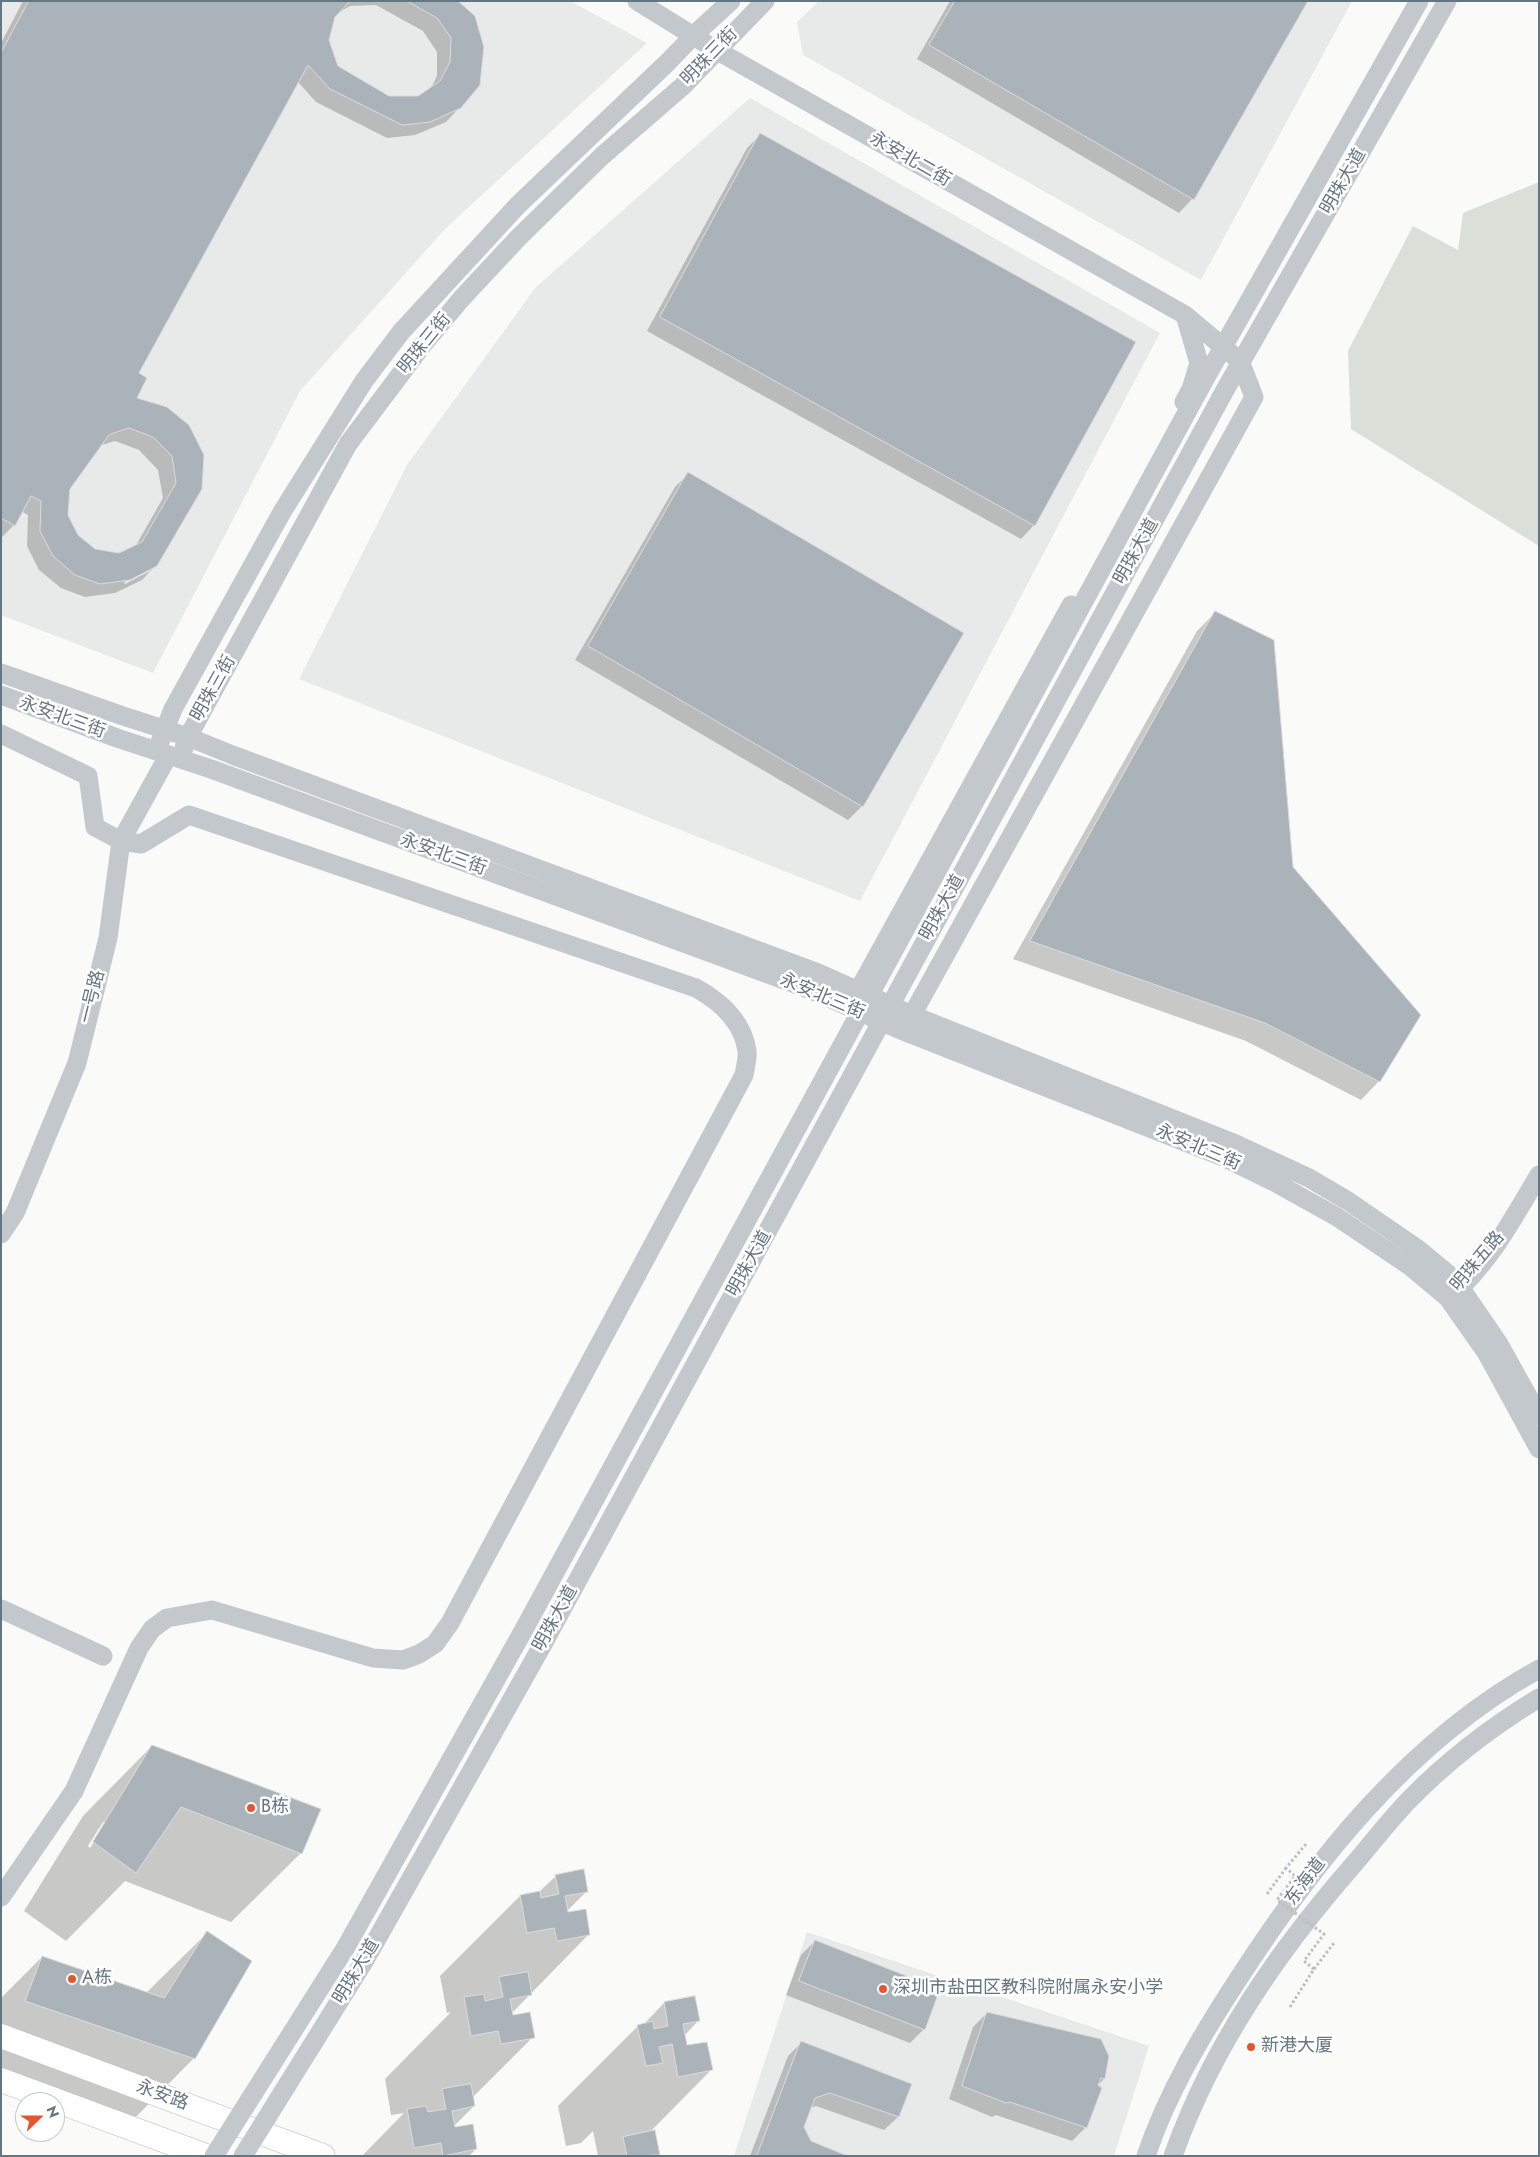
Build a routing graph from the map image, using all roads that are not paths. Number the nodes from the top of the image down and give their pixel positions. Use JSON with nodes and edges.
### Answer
{"nodes":[{"id":1,"x":637,"y":1,"type":"edge"},
{"id":2,"x":731,"y":1,"type":"edge"},
{"id":3,"x":765,"y":1,"type":"edge"},
{"id":4,"x":1419,"y":1,"type":"edge"},
{"id":5,"x":1447,"y":1,"type":"edge"},
{"id":6,"x":694,"y":35,"type":"junction"},
{"id":7,"x":716,"y":50,"type":"junction"},
{"id":8,"x":1185,"y":316,"type":"junction"},
{"id":9,"x":1,"y":673,"type":"edge"},
{"id":10,"x":1,"y":695,"type":"edge"},
{"id":11,"x":164,"y":730,"type":"junction"},
{"id":12,"x":1,"y":734,"type":"edge"},
{"id":13,"x":188,"y":737,"type":"junction"},
{"id":14,"x":168,"y":755,"type":"junction"},
{"id":15,"x":121,"y":841,"type":"junction"},
{"id":16,"x":858,"y":991,"type":"junction"},
{"id":17,"x":868,"y":1016,"type":"junction"},
{"id":18,"x":907,"y":1023,"type":"junction"},
{"id":19,"x":1539,"y":1175,"type":"edge"},
{"id":20,"x":1,"y":1234,"type":"edge"},
{"id":21,"x":1454,"y":1293,"type":"junction"},
{"id":22,"x":1539,"y":1416,"type":"edge"},
{"id":23,"x":1539,"y":1449,"type":"edge"},
{"id":24,"x":1,"y":1609,"type":"edge"},
{"id":25,"x":103,"y":1656,"type":"dead end"},
{"id":26,"x":1539,"y":1669,"type":"edge"},
{"id":27,"x":1539,"y":1698,"type":"edge"},
{"id":28,"x":1,"y":1897,"type":"edge"},
{"id":29,"x":1,"y":2036,"type":"edge"},
{"id":30,"x":1,"y":2080,"type":"edge"},
{"id":31,"x":307,"y":2154,"type":"edge"},
{"id":32,"x":206,"y":2156,"type":"edge"},
{"id":33,"x":214,"y":2156,"type":"edge"},
{"id":34,"x":243,"y":2156,"type":"edge"},
{"id":35,"x":1146,"y":2156,"type":"edge"},
{"id":36,"x":1174,"y":2156,"type":"edge"}],
"edges":[{"from":1,"to":6,"type":"street","name":"永安北二街"},
{"from":2,"to":6,"type":"street","name":"明珠三街"},
{"from":3,"to":7,"type":"street","name":"明珠三街"},
{"from":4,"to":33,"type":"street","name":"明珠大道","bridge":true},
{"from":5,"to":34,"type":"street","name":"明珠大道","bridge":true},
{"from":6,"to":7,"type":"street","name":"永安北二街"},
{"from":6,"to":11,"type":"street","name":"明珠三街"},
{"from":7,"to":8,"type":"street","name":"永安北二街"},
{"from":7,"to":13,"type":"street","name":"明珠三街"},
{"from":8,"to":16,"type":"street","name":"明珠大道"},
{"from":8,"to":18,"type":"street","name":"明珠大道"},
{"from":9,"to":11,"type":"street","name":"永安北三街"},
{"from":10,"to":14,"type":"street","name":"永安北三街"},
{"from":11,"to":13,"type":"street","name":"永安北三街"},
{"from":11,"to":14,"type":"street","name":"明珠三街"},
{"from":12,"to":15,"type":"street"},
{"from":13,"to":14,"type":"street","name":"明珠三街"},
{"from":13,"to":16,"type":"street","name":"永安北三街"},
{"from":14,"to":15,"type":"street","name":"一号路"},
{"from":14,"to":17,"type":"street","name":"永安北三街"},
{"from":15,"to":20,"type":"street","name":"一号路"},
{"from":15,"to":28,"type":"street"},
{"from":16,"to":17,"type":"street"},
{"from":16,"to":18,"type":"street","name":"永安北三街"},
{"from":17,"to":18,"type":"street","name":"永安北三街"},
{"from":18,"to":21,"type":"street","name":"永安北三街"},
{"from":19,"to":21,"type":"street","name":"明珠五路"},
{"from":21,"to":22,"type":"street","name":"永安北三街"},
{"from":21,"to":23,"type":"street","name":"永安北三街"},
{"from":24,"to":25,"type":"street"},
{"from":26,"to":35,"type":"street","name":"东海道"},
{"from":27,"to":36,"type":"street","name":"东海道"},
{"from":29,"to":31,"type":"main road","name":"永安路"},
{"from":30,"to":32,"type":"main road"}]}
